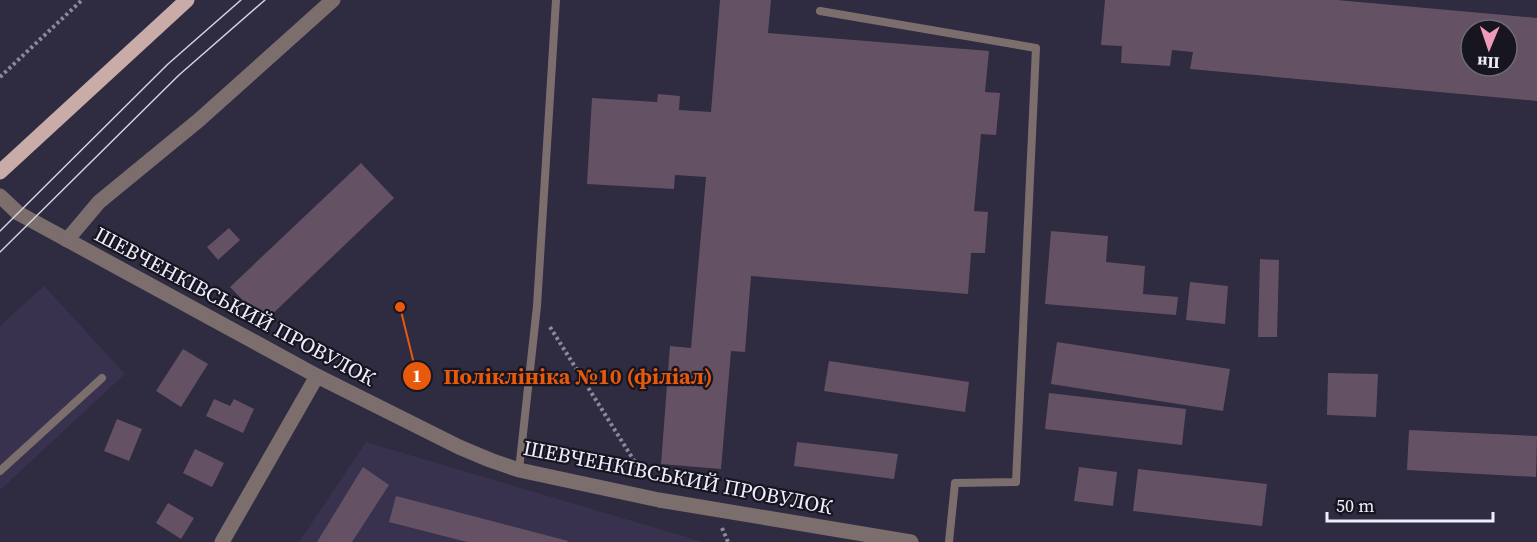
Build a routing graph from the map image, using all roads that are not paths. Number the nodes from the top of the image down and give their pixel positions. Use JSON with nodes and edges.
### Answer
{"nodes":[{"id":1,"x":187,"y":0,"type":"edge"},
{"id":2,"x":333,"y":0,"type":"edge"},
{"id":3,"x":556,"y":0,"type":"edge"},
{"id":4,"x":820,"y":12,"type":"dead end"},
{"id":5,"x":0,"y":172,"type":"edge"},
{"id":6,"x":0,"y":196,"type":"edge"},
{"id":7,"x":67,"y":240,"type":"junction"},
{"id":8,"x":317,"y":376,"type":"junction"},
{"id":9,"x":102,"y":378,"type":"dead end"},
{"id":10,"x":519,"y":470,"type":"junction"},
{"id":11,"x":0,"y":471,"type":"edge"},
{"id":12,"x":222,"y":542,"type":"edge"},
{"id":13,"x":911,"y":542,"type":"edge"},
{"id":14,"x":949,"y":542,"type":"edge"}],
"edges":[{"from":1,"to":5,"type":"main road"},
{"from":2,"to":7,"type":"street"},
{"from":3,"to":10,"type":"lane"},
{"from":4,"to":14,"type":"lane"},
{"from":6,"to":7,"type":"street","name":"ШЕВЧЕНКІВСЬКИЙ ПРОВУЛОК"},
{"from":7,"to":8,"type":"street","name":"ШЕВЧЕНКІВСЬКИЙ ПРОВУЛОК"},
{"from":8,"to":10,"type":"street","name":"ШЕВЧЕНКІВСЬКИЙ ПРОВУЛОК"},
{"from":8,"to":12,"type":"street"},
{"from":9,"to":11,"type":"lane"},
{"from":10,"to":13,"type":"street","name":"ШЕВЧЕНКІВСЬКИЙ ПРОВУЛОК"}]}
